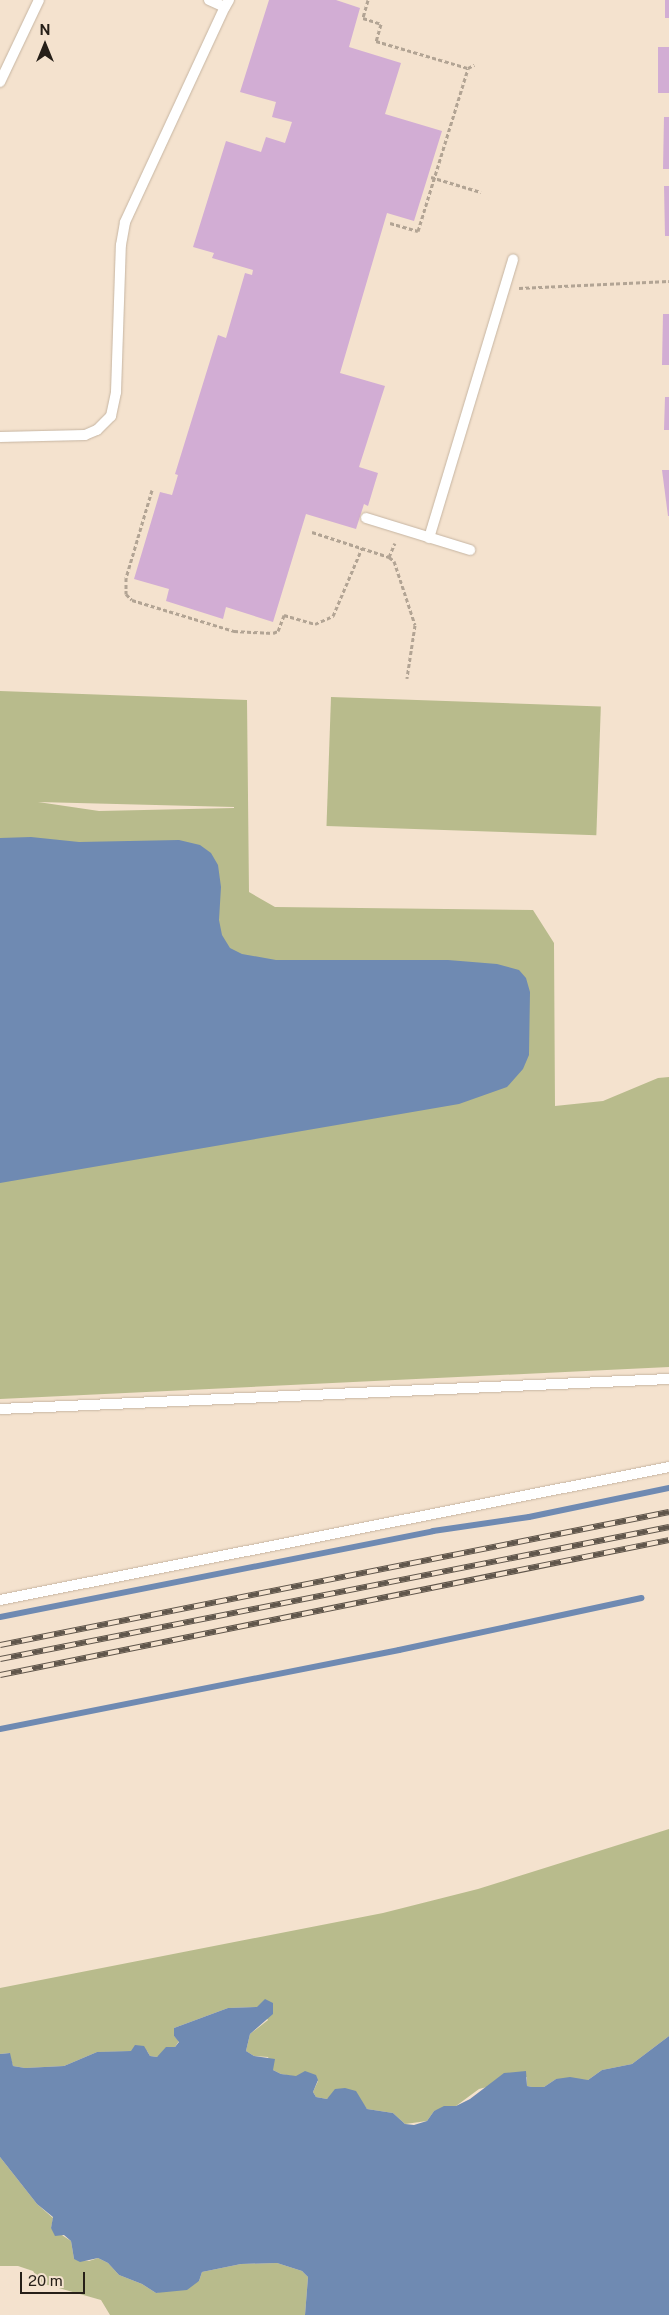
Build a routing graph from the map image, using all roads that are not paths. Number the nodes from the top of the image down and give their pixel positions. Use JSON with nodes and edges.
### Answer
{"nodes":[{"id":1,"x":39,"y":0,"type":"edge"},
{"id":2,"x":209,"y":0,"type":"edge"},
{"id":3,"x":227,"y":4,"type":"edge"},
{"id":4,"x":0,"y":82,"type":"edge"},
{"id":5,"x":513,"y":259,"type":"dead end"},
{"id":6,"x":0,"y":437,"type":"edge"},
{"id":7,"x":366,"y":518,"type":"dead end"},
{"id":8,"x":429,"y":538,"type":"junction"},
{"id":9,"x":470,"y":550,"type":"dead end"},
{"id":10,"x":669,"y":1379,"type":"edge"},
{"id":11,"x":0,"y":1409,"type":"edge"},
{"id":12,"x":669,"y":1467,"type":"edge"},
{"id":13,"x":0,"y":1600,"type":"edge"}],
"edges":[{"from":1,"to":4,"type":"lane"},
{"from":2,"to":3,"type":"lane"},
{"from":3,"to":6,"type":"lane"},
{"from":5,"to":8,"type":"lane"},
{"from":7,"to":8,"type":"lane"},
{"from":8,"to":9,"type":"lane"},
{"from":10,"to":11,"type":"lane"},
{"from":12,"to":13,"type":"lane"}]}
